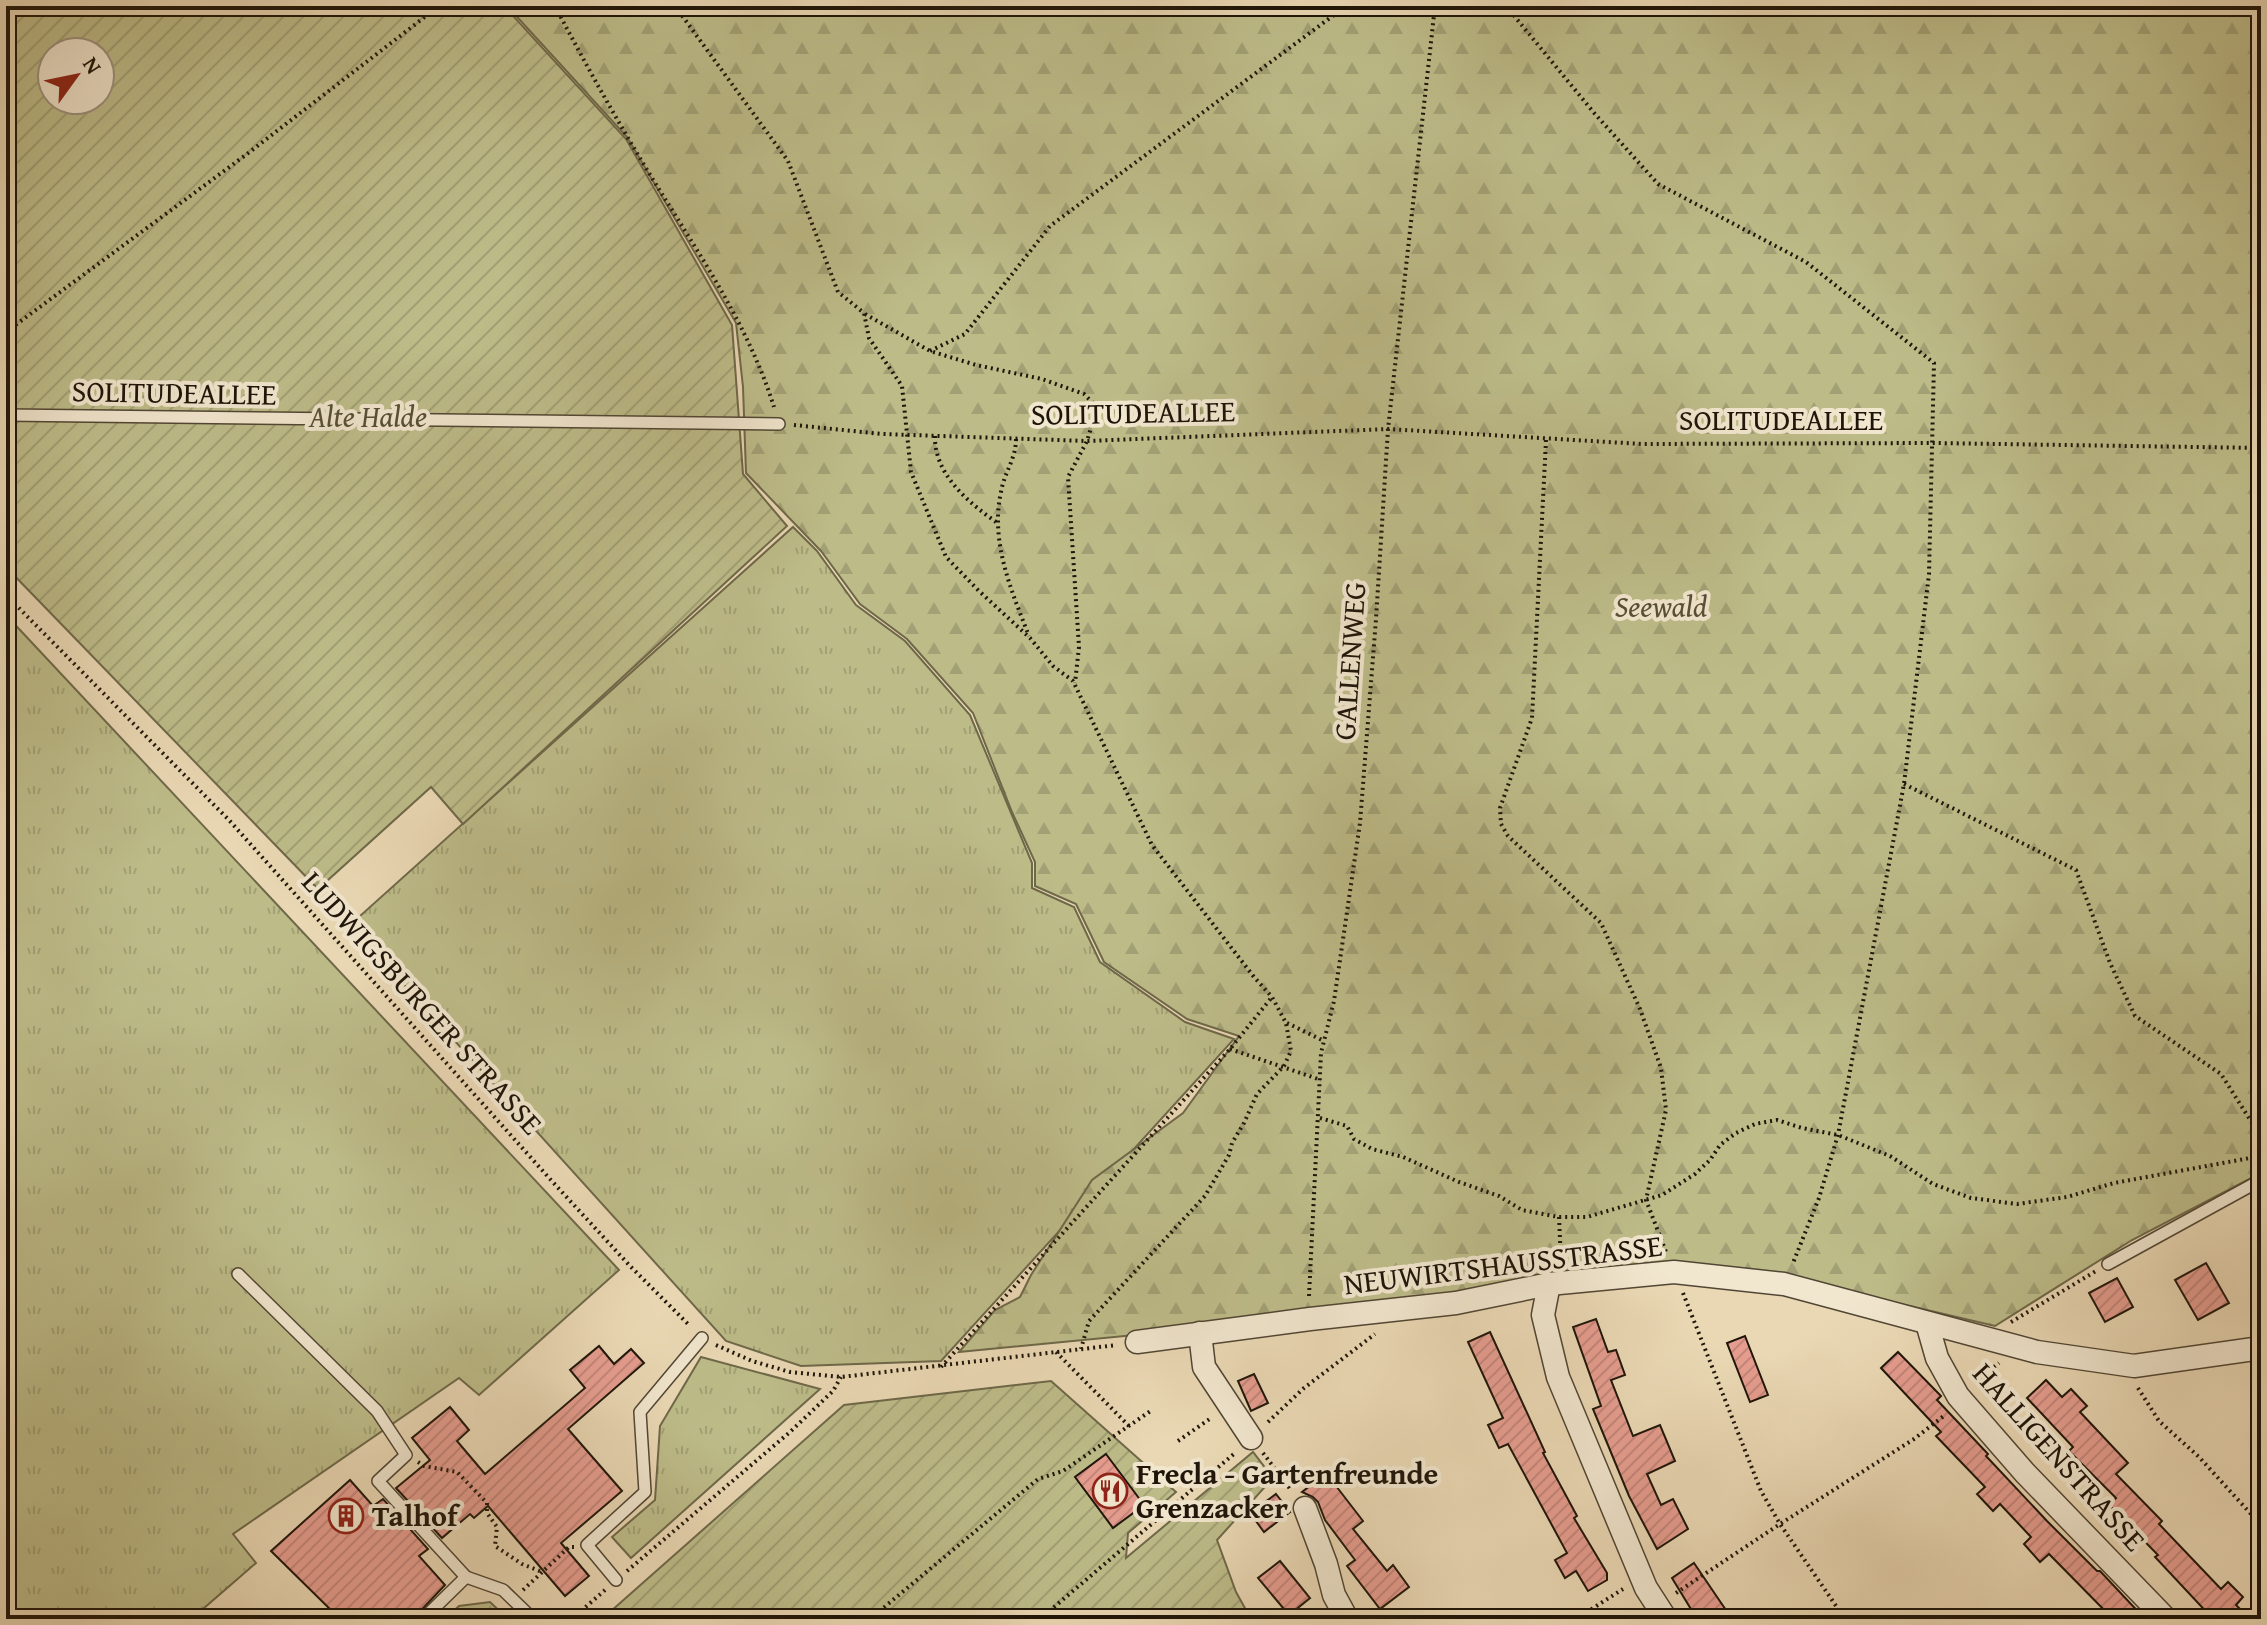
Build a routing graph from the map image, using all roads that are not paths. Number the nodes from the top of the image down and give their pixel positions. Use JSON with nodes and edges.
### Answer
{"nodes":[{"id":1,"x":6,"y":415,"type":"edge"},
{"id":2,"x":779,"y":424,"type":"road end"},
{"id":3,"x":2261,"y":1180,"type":"edge"},
{"id":4,"x":2108,"y":1264,"type":"dead end"},
{"id":5,"x":238,"y":1274,"type":"dead end"},
{"id":6,"x":1556,"y":1283,"type":"junction"},
{"id":7,"x":1927,"y":1323,"type":"junction"},
{"id":8,"x":1200,"y":1333,"type":"junction"},
{"id":9,"x":702,"y":1338,"type":"road end"},
{"id":10,"x":1137,"y":1342,"type":"road end"},
{"id":11,"x":2261,"y":1348,"type":"edge"},
{"id":12,"x":1251,"y":1438,"type":"road end"},
{"id":13,"x":1305,"y":1508,"type":"road end"},
{"id":14,"x":466,"y":1577,"type":"junction"},
{"id":15,"x":616,"y":1580,"type":"road end"},
{"id":16,"x":1662,"y":1612,"type":"edge"},
{"id":17,"x":423,"y":1619,"type":"edge"},
{"id":18,"x":533,"y":1619,"type":"edge"},
{"id":19,"x":1347,"y":1619,"type":"edge"},
{"id":20,"x":2166,"y":1619,"type":"edge"}],
"edges":[{"from":1,"to":2,"type":"lane","name":"SOLITUDEALLEE"},
{"from":3,"to":4,"type":"lane"},
{"from":5,"to":14,"type":"lane"},
{"from":6,"to":7,"type":"street","name":"NEUWIRTSHAUSSTRASSE"},
{"from":6,"to":8,"type":"street","name":"NEUWIRTSHAUSSTRASSE"},
{"from":6,"to":16,"type":"street"},
{"from":7,"to":11,"type":"street","name":"NEUWIRTSHAUSSTRASSE"},
{"from":7,"to":20,"type":"street","name":"HALLIGENSTRASSE"},
{"from":8,"to":10,"type":"street","name":"NEUWIRTSHAUSSTRASSE"},
{"from":8,"to":12,"type":"street"},
{"from":9,"to":15,"type":"lane"},
{"from":13,"to":19,"type":"street"},
{"from":14,"to":17,"type":"lane"},
{"from":14,"to":18,"type":"lane"}]}
